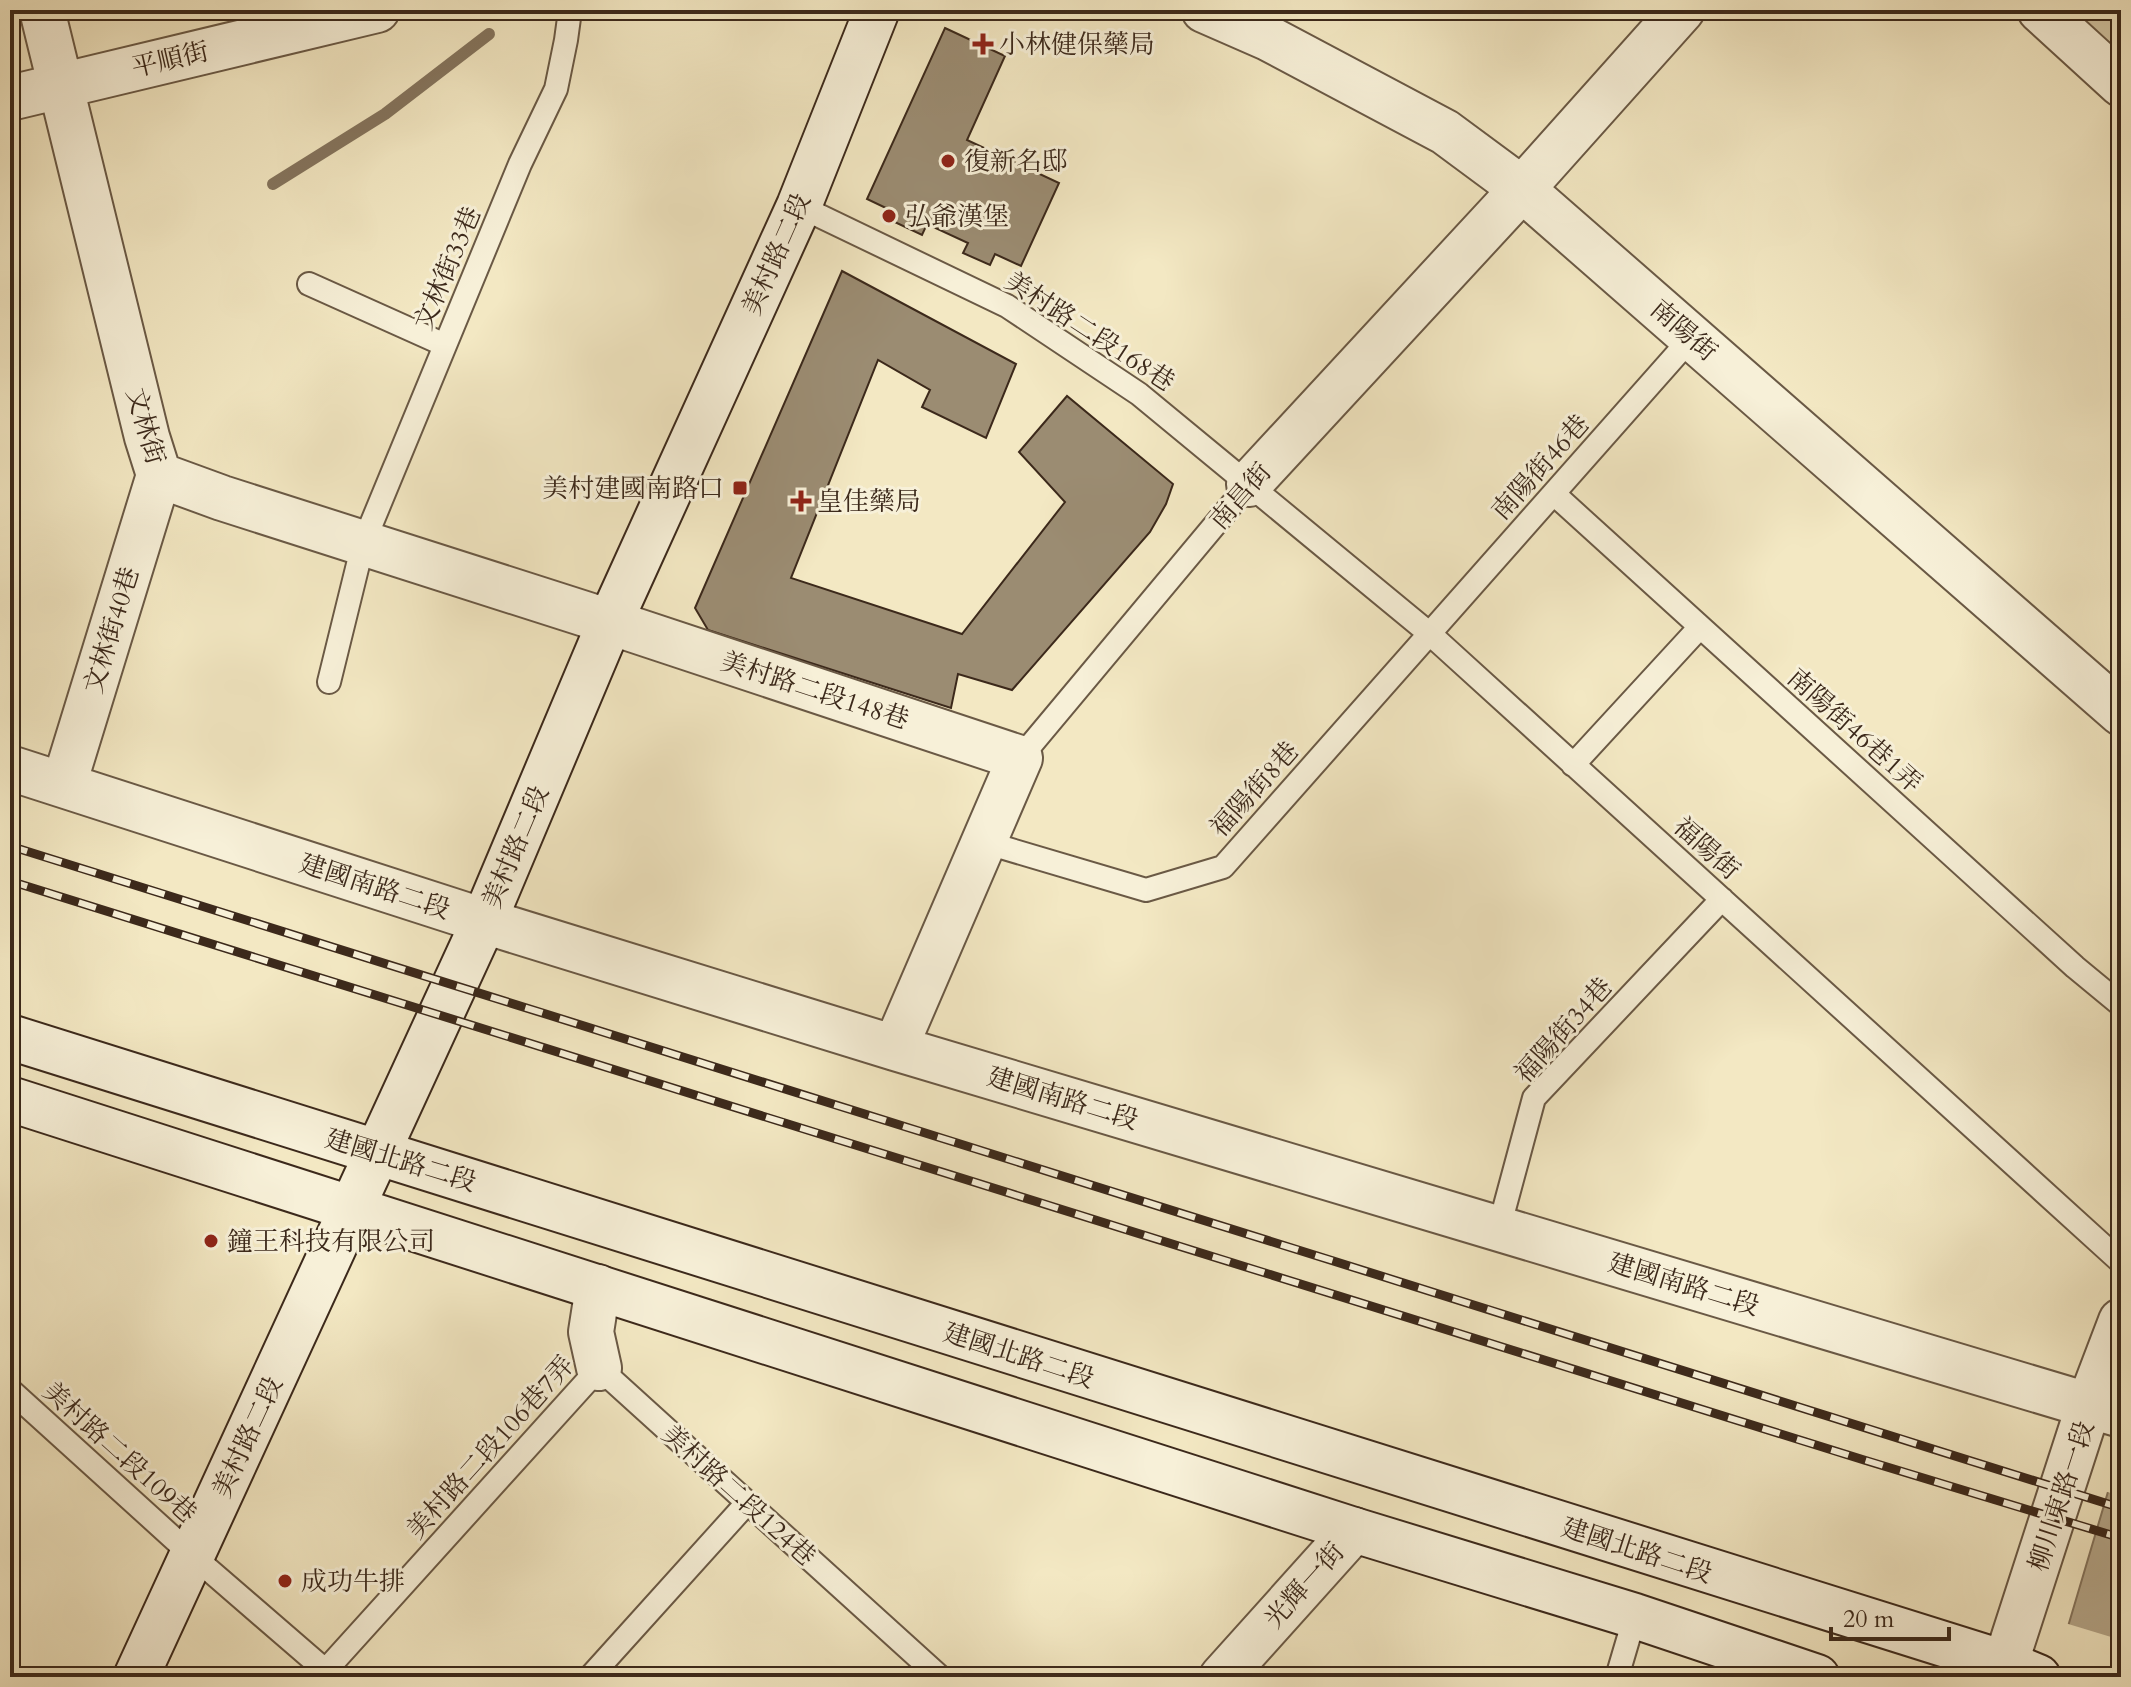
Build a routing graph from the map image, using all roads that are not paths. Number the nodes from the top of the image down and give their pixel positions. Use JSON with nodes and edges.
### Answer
{"nodes":[{"id":1,"x":42,"y":10,"type":"edge"},
{"id":2,"x":377,"y":10,"type":"edge"},
{"id":3,"x":567,"y":10,"type":"edge"},
{"id":4,"x":877,"y":10,"type":"edge"},
{"id":5,"x":1204,"y":10,"type":"edge"},
{"id":6,"x":1682,"y":10,"type":"edge"},
{"id":7,"x":2040,"y":10,"type":"edge"},
{"id":8,"x":2121,"y":84,"type":"edge"},
{"id":9,"x":60,"y":85,"type":"junction"},
{"id":10,"x":10,"y":98,"type":"edge"},
{"id":11,"x":1522,"y":189,"type":"junction"},
{"id":12,"x":799,"y":206,"type":"junction"},
{"id":13,"x":309,"y":284,"type":"dead end"},
{"id":14,"x":1692,"y":337,"type":"junction"},
{"id":15,"x":445,"y":345,"type":"junction"},
{"id":16,"x":159,"y":475,"type":"junction"},
{"id":17,"x":1249,"y":484,"type":"junction"},
{"id":18,"x":1554,"y":494,"type":"junction"},
{"id":19,"x":363,"y":544,"type":"junction"},
{"id":20,"x":610,"y":622,"type":"junction"},
{"id":21,"x":1700,"y":627,"type":"junction"},
{"id":22,"x":1430,"y":634,"type":"junction"},
{"id":23,"x":329,"y":682,"type":"dead end"},
{"id":24,"x":2121,"y":713,"type":"edge"},
{"id":25,"x":1020,"y":758,"type":"junction"},
{"id":26,"x":1573,"y":765,"type":"junction"},
{"id":27,"x":10,"y":768,"type":"edge"},
{"id":28,"x":64,"y":784,"type":"junction"},
{"id":29,"x":984,"y":842,"type":"junction"},
{"id":30,"x":1722,"y":899,"type":"junction"},
{"id":31,"x":484,"y":921,"type":"junction"},
{"id":32,"x":2121,"y":1005,"type":"edge"},
{"id":33,"x":10,"y":1037,"type":"edge"},
{"id":34,"x":895,"y":1048,"type":"junction"},
{"id":35,"x":10,"y":1099,"type":"edge"},
{"id":36,"x":377,"y":1152,"type":"junction"},
{"id":37,"x":353,"y":1208,"type":"junction"},
{"id":38,"x":1499,"y":1228,"type":"junction"},
{"id":39,"x":2121,"y":1262,"type":"edge"},
{"id":40,"x":598,"y":1287,"type":"junction"},
{"id":41,"x":2121,"y":1321,"type":"edge"},
{"id":42,"x":599,"y":1368,"type":"junction"},
{"id":43,"x":10,"y":1390,"type":"edge"},
{"id":44,"x":2109,"y":1411,"type":"edge"},
{"id":45,"x":747,"y":1503,"type":"junction"},
{"id":46,"x":1354,"y":1530,"type":"junction"},
{"id":47,"x":193,"y":1556,"type":"junction"},
{"id":48,"x":1635,"y":1616,"type":"junction"},
{"id":49,"x":2018,"y":1673,"type":"edge"},
{"id":50,"x":330,"y":1674,"type":"edge"},
{"id":51,"x":136,"y":1677,"type":"edge"},
{"id":52,"x":590,"y":1677,"type":"edge"},
{"id":53,"x":940,"y":1677,"type":"edge"},
{"id":54,"x":1222,"y":1677,"type":"edge"},
{"id":55,"x":1617,"y":1677,"type":"edge"},
{"id":56,"x":1817,"y":1677,"type":"edge"}],
"edges":[{"from":1,"to":9,"type":"street","name":"文林街"},
{"from":2,"to":9,"type":"street","name":"平順街"},
{"from":3,"to":15,"type":"lane","name":"文林街33巷"},
{"from":4,"to":12,"type":"street","name":"美村路二段"},
{"from":5,"to":11,"type":"street","name":"南陽街"},
{"from":6,"to":11,"type":"street","name":"南昌街"},
{"from":7,"to":8,"type":"street"},
{"from":9,"to":10,"type":"street","name":"平順街"},
{"from":9,"to":16,"type":"street","name":"文林街"},
{"from":11,"to":14,"type":"street","name":"南陽街"},
{"from":11,"to":17,"type":"street","name":"南昌街"},
{"from":12,"to":17,"type":"lane","name":"美村路二段168巷"},
{"from":12,"to":20,"type":"street","name":"美村路二段"},
{"from":13,"to":15,"type":"lane"},
{"from":14,"to":18,"type":"lane","name":"南陽街46巷"},
{"from":14,"to":24,"type":"street","name":"南陽街"},
{"from":15,"to":19,"type":"lane","name":"文林街33巷"},
{"from":16,"to":19,"type":"street","name":"文林街"},
{"from":16,"to":28,"type":"street","name":"文林街40巷"},
{"from":17,"to":22,"type":"lane","name":"福陽街"},
{"from":17,"to":25,"type":"lane","name":"南昌街"},
{"from":18,"to":21,"type":"lane","name":"南陽街46巷1弄"},
{"from":18,"to":22,"type":"lane","name":"南陽街46巷"},
{"from":19,"to":20,"type":"street","name":"文林街"},
{"from":19,"to":23,"type":"lane","name":"文林街33巷"},
{"from":20,"to":25,"type":"street","name":"美村路二段148巷"},
{"from":20,"to":31,"type":"street","name":"美村路二段"},
{"from":21,"to":26,"type":"lane"},
{"from":21,"to":32,"type":"lane","name":"南陽街46巷1弄"},
{"from":22,"to":26,"type":"lane","name":"福陽街"},
{"from":22,"to":29,"type":"lane","name":"福陽街8巷"},
{"from":25,"to":29,"type":"street","name":"南昌街"},
{"from":26,"to":30,"type":"lane","name":"福陽街"},
{"from":27,"to":28,"type":"street","name":"建國南路二段"},
{"from":28,"to":31,"type":"street","name":"建國南路二段"},
{"from":29,"to":34,"type":"street","name":"南昌街"},
{"from":30,"to":38,"type":"lane","name":"福陽街34巷"},
{"from":30,"to":39,"type":"lane","name":"福陽街"},
{"from":31,"to":34,"type":"street","name":"建國南路二段"},
{"from":31,"to":36,"type":"street","name":"美村路二段"},
{"from":33,"to":36,"type":"street","name":"建國北路二段"},
{"from":34,"to":38,"type":"street","name":"建國南路二段"},
{"from":35,"to":37,"type":"street"},
{"from":36,"to":37,"type":"street","name":"美村路二段"},
{"from":36,"to":49,"type":"street","name":"建國北路二段"},
{"from":37,"to":40,"type":"street"},
{"from":37,"to":47,"type":"street","name":"美村路二段"},
{"from":38,"to":44,"type":"street","name":"建國南路二段"},
{"from":40,"to":42,"type":"street"},
{"from":40,"to":46,"type":"street"},
{"from":41,"to":44,"type":"street"},
{"from":42,"to":45,"type":"lane","name":"美村路二段124巷"},
{"from":42,"to":50,"type":"lane","name":"美村路二段106巷7弄"},
{"from":43,"to":47,"type":"lane","name":"美村路二段109巷"},
{"from":44,"to":49,"type":"street","name":"柳川東路一段"},
{"from":45,"to":52,"type":"lane"},
{"from":45,"to":53,"type":"lane","name":"美村路二段124巷"},
{"from":46,"to":48,"type":"street"},
{"from":46,"to":54,"type":"street","name":"光輝一街"},
{"from":47,"to":50,"type":"lane","name":"美村路二段109巷"},
{"from":47,"to":51,"type":"street","name":"美村路二段"},
{"from":48,"to":55,"type":"lane"},
{"from":48,"to":56,"type":"street"}]}
